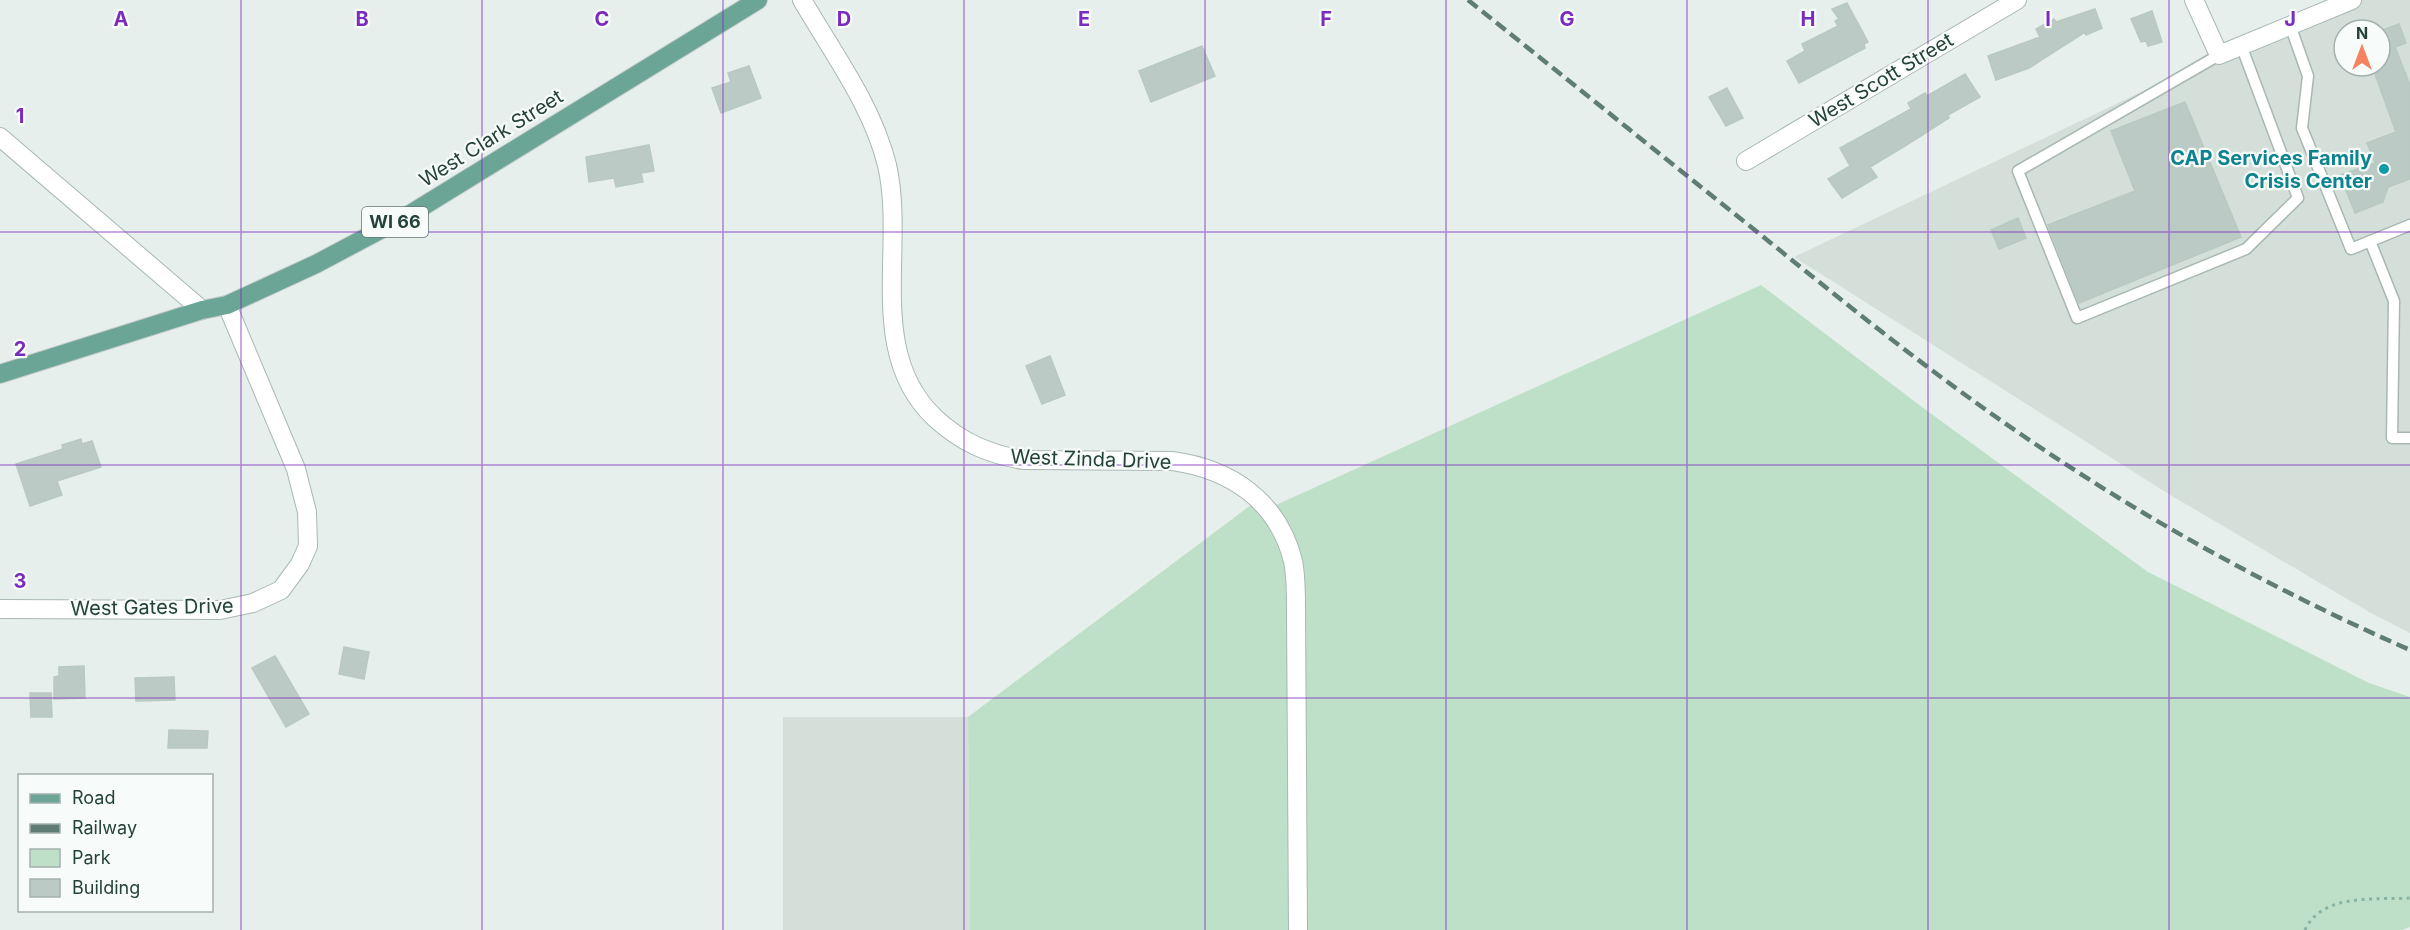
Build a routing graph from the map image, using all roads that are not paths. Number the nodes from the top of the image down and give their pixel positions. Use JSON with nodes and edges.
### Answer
{"nodes":[{"id":1,"x":758,"y":0,"type":"edge"},
{"id":2,"x":802,"y":0,"type":"edge"},
{"id":3,"x":2017,"y":0,"type":"edge"},
{"id":4,"x":2194,"y":0,"type":"edge"},
{"id":5,"x":2352,"y":0,"type":"edge"},
{"id":6,"x":2290,"y":26,"type":"junction"},
{"id":7,"x":2241,"y":45,"type":"junction"},
{"id":8,"x":2219,"y":55,"type":"junction"},
{"id":9,"x":0,"y":137,"type":"edge"},
{"id":10,"x":1746,"y":161,"type":"dead end"},
{"id":11,"x":2410,"y":225,"type":"edge"},
{"id":12,"x":2370,"y":241,"type":"junction"},
{"id":13,"x":227,"y":305,"type":"junction"},
{"id":14,"x":202,"y":310,"type":"junction"},
{"id":15,"x":0,"y":375,"type":"edge"},
{"id":16,"x":2410,"y":438,"type":"edge"},
{"id":17,"x":0,"y":609,"type":"edge"},
{"id":18,"x":1298,"y":930,"type":"edge"}],
"edges":[{"from":1,"to":13,"type":"main road","name":"West Clark Street","number":"WI 66"},
{"from":2,"to":18,"type":"street","name":"West Zinda Drive"},
{"from":3,"to":10,"type":"street","name":"West Scott Street"},
{"from":4,"to":8,"type":"street"},
{"from":5,"to":6,"type":"street"},
{"from":6,"to":7,"type":"street"},
{"from":6,"to":12,"type":"lane"},
{"from":7,"to":8,"type":"street"},
{"from":7,"to":8,"type":"lane"},
{"from":9,"to":14,"type":"street"},
{"from":11,"to":12,"type":"lane"},
{"from":12,"to":16,"type":"lane"},
{"from":13,"to":14,"type":"main road","name":"West Clark Street","number":"WI 66"},
{"from":13,"to":17,"type":"street","name":"West Gates Drive"},
{"from":14,"to":15,"type":"main road","name":"West Clark Street","number":"WI 66"}]}
